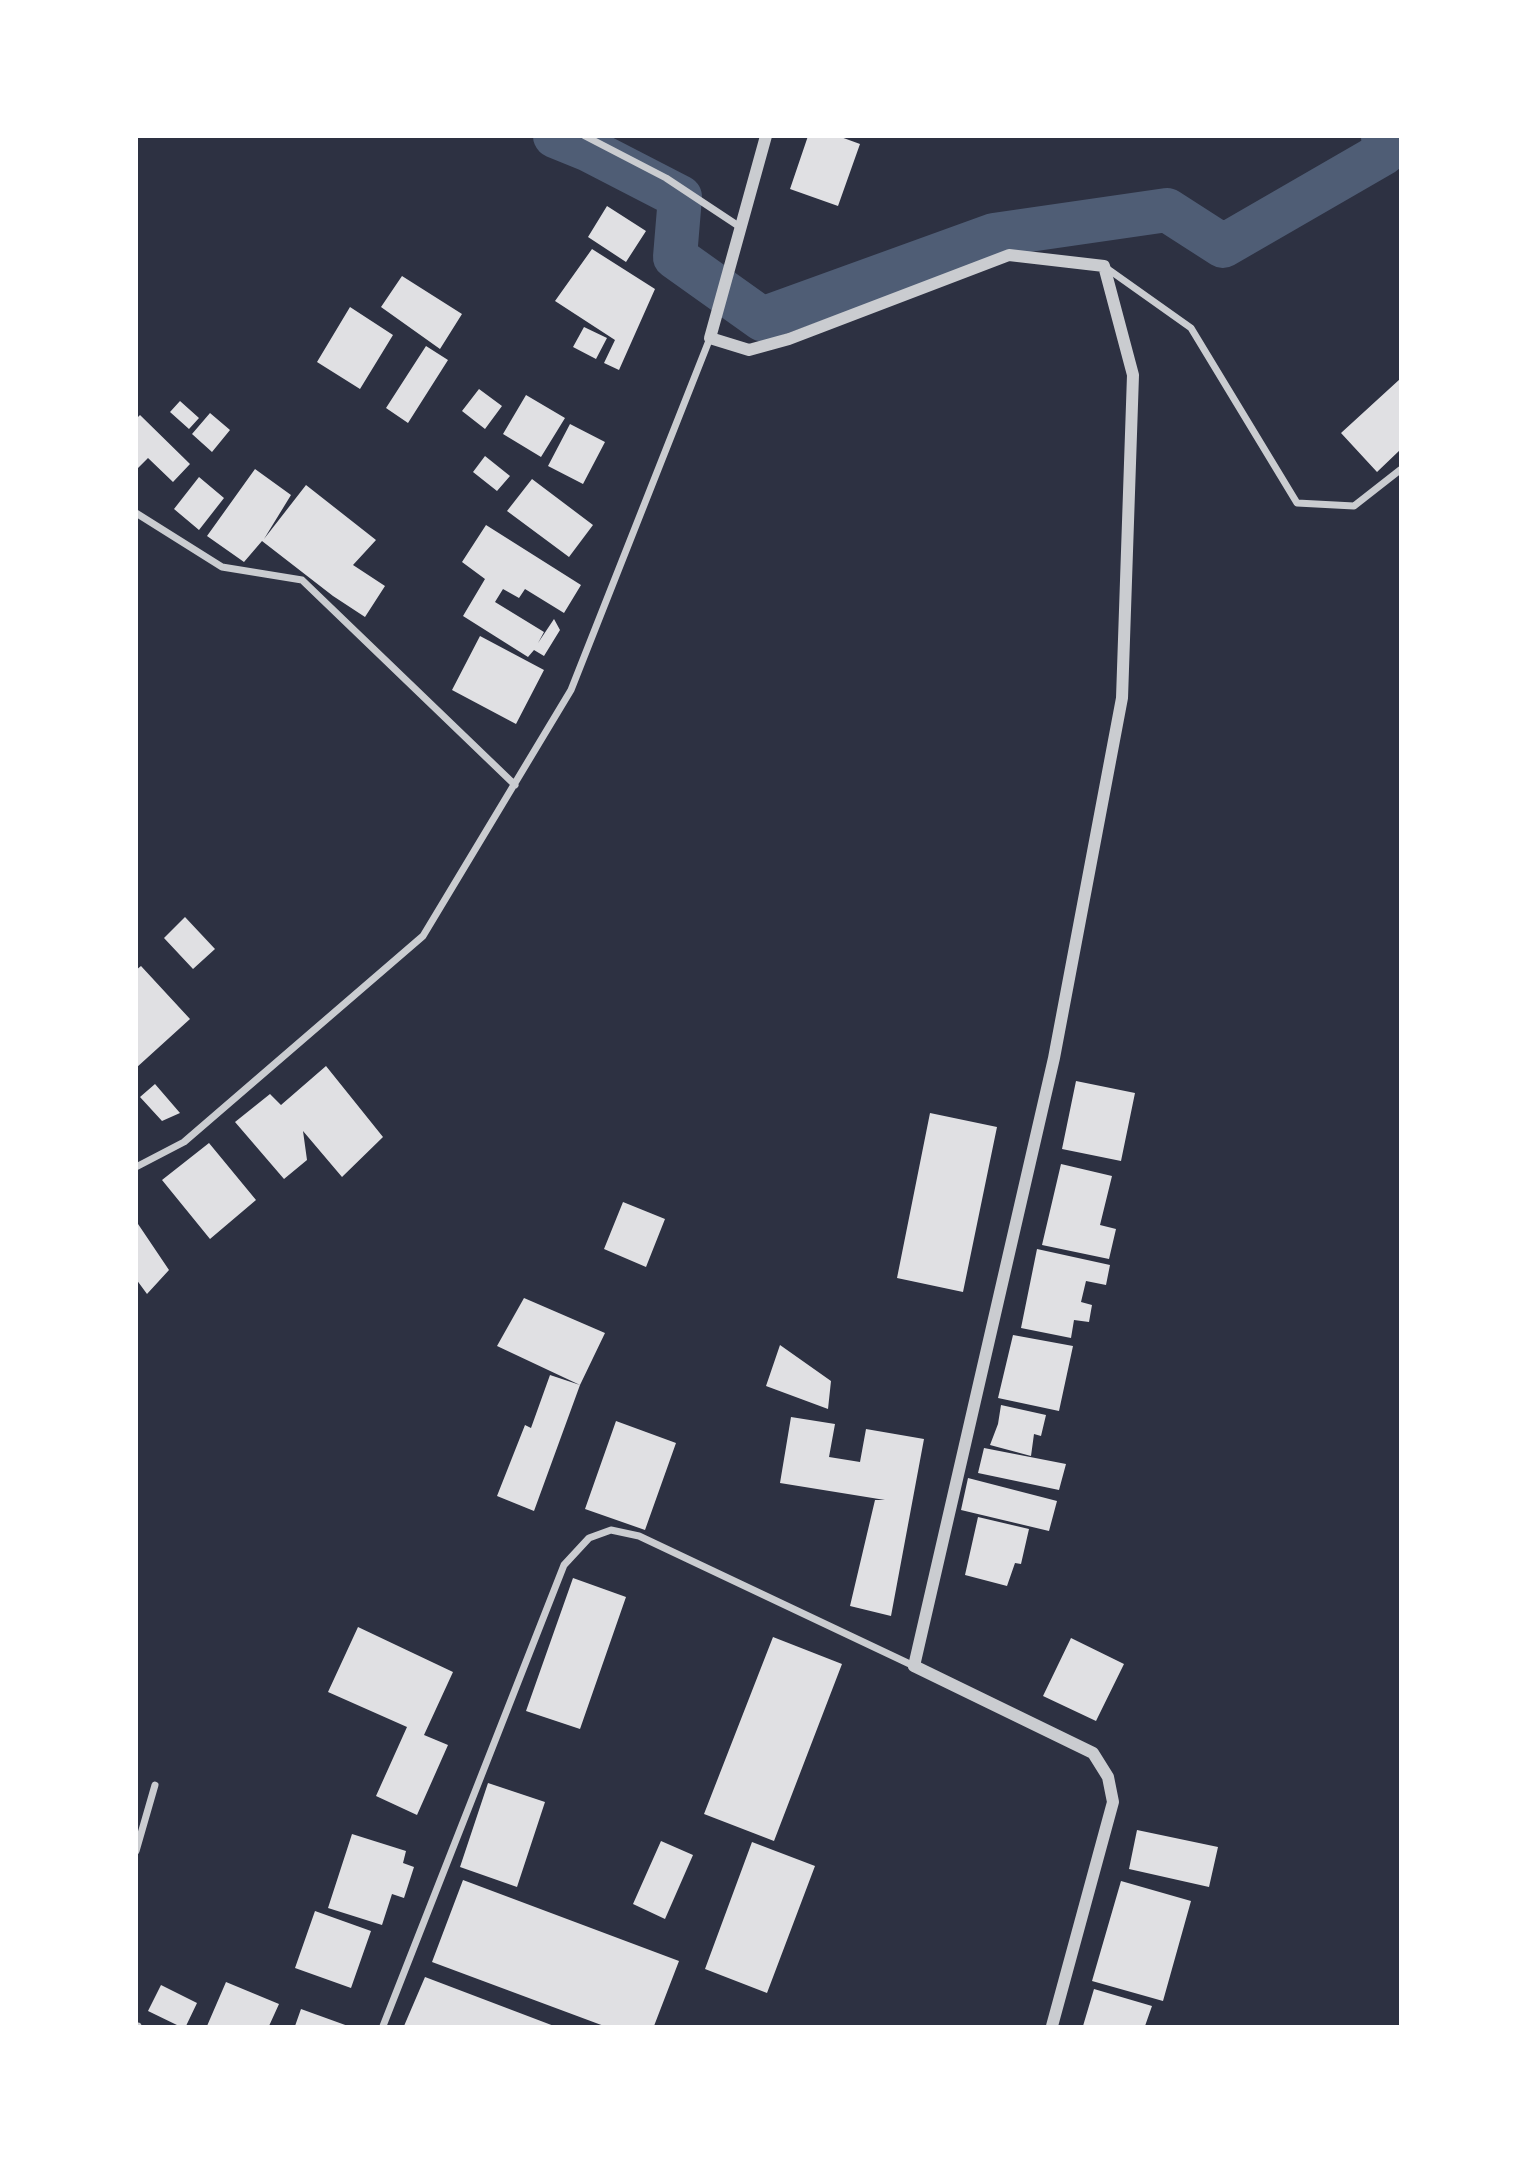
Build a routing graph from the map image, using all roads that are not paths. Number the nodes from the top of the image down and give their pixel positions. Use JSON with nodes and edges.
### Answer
{"nodes":[{"id":1,"x":585,"y":136,"type":"edge"},
{"id":2,"x":766,"y":136,"type":"edge"},
{"id":3,"x":740,"y":227,"type":"junction"},
{"id":4,"x":1104,"y":266,"type":"junction"},
{"id":5,"x":710,"y":338,"type":"junction"},
{"id":6,"x":1401,"y":470,"type":"edge"},
{"id":7,"x":136,"y":513,"type":"edge"},
{"id":8,"x":515,"y":785,"type":"junction"},
{"id":9,"x":136,"y":1167,"type":"edge"},
{"id":10,"x":914,"y":1666,"type":"junction"},
{"id":11,"x":155,"y":1785,"type":"dead end"},
{"id":12,"x":136,"y":1851,"type":"edge"},
{"id":13,"x":383,"y":2026,"type":"edge"},
{"id":14,"x":1052,"y":2026,"type":"edge"}],
"edges":[{"from":1,"to":3,"type":"street"},
{"from":2,"to":3,"type":"street"},
{"from":3,"to":5,"type":"street"},
{"from":4,"to":5,"type":"street"},
{"from":4,"to":6,"type":"street"},
{"from":4,"to":10,"type":"street"},
{"from":5,"to":8,"type":"street"},
{"from":7,"to":8,"type":"street"},
{"from":8,"to":9,"type":"street"},
{"from":10,"to":13,"type":"street"},
{"from":10,"to":14,"type":"street"},
{"from":11,"to":12,"type":"street"}]}
